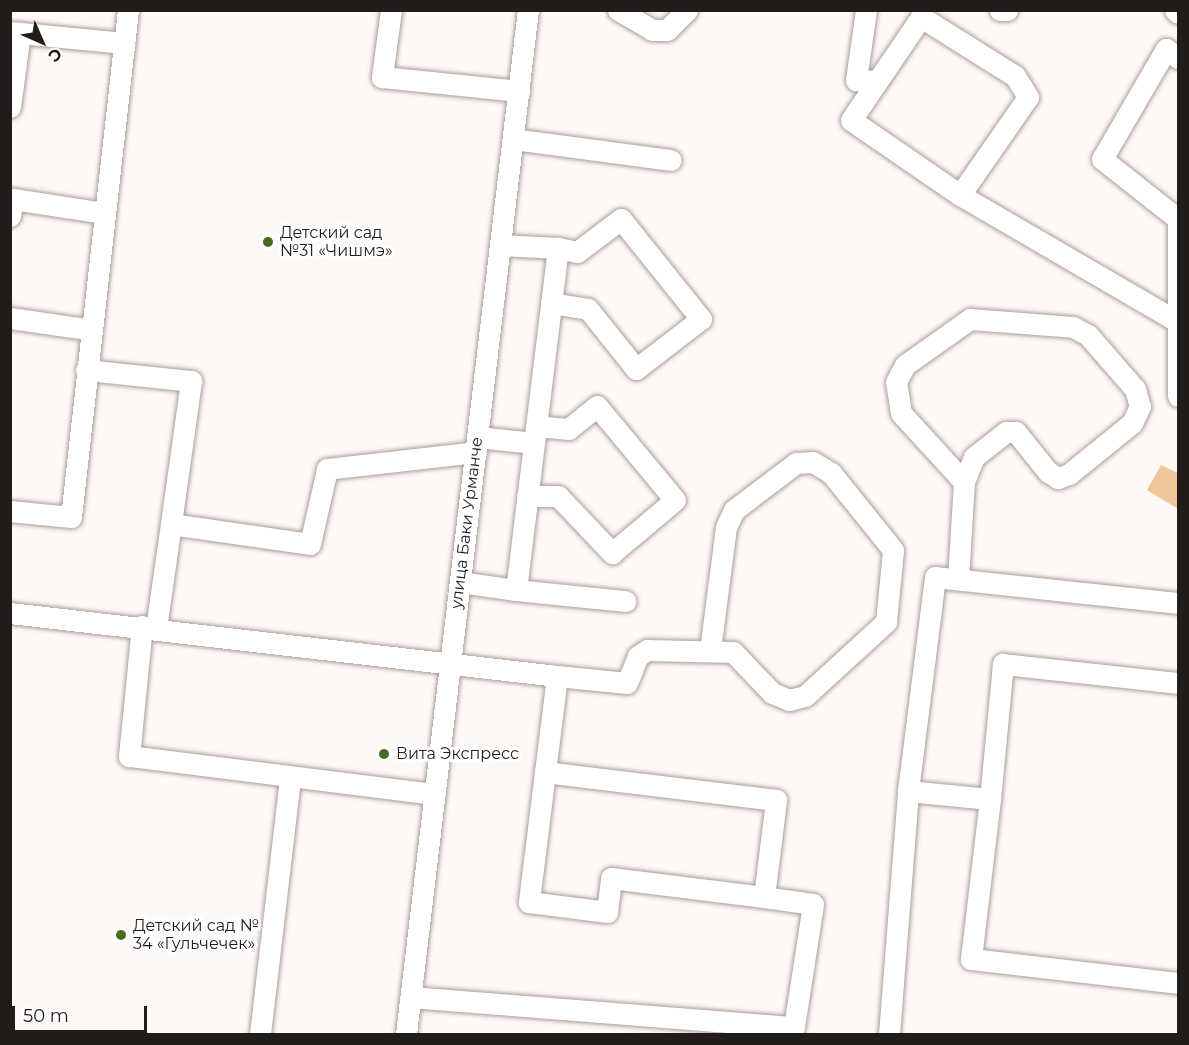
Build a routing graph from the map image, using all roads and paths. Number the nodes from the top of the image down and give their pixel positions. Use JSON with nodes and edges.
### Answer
{"nodes":[{"id":1,"x":128,"y":10,"type":"edge"},
{"id":2,"x":391,"y":10,"type":"edge"},
{"id":3,"x":528,"y":10,"type":"edge"},
{"id":4,"x":618,"y":10,"type":"edge"},
{"id":5,"x":687,"y":10,"type":"edge"},
{"id":6,"x":866,"y":10,"type":"edge"},
{"id":7,"x":1000,"y":10,"type":"edge"},
{"id":8,"x":1007,"y":10,"type":"edge"},
{"id":9,"x":15,"y":33,"type":"edge"},
{"id":10,"x":124,"y":43,"type":"junction"},
{"id":11,"x":1179,"y":58,"type":"edge"},
{"id":12,"x":877,"y":81,"type":"junction"},
{"id":13,"x":519,"y":91,"type":"junction"},
{"id":14,"x":10,"y":107,"type":"edge"},
{"id":15,"x":513,"y":139,"type":"junction"},
{"id":16,"x":671,"y":160,"type":"dead end"},
{"id":17,"x":960,"y":195,"type":"junction"},
{"id":18,"x":105,"y":213,"type":"junction"},
{"id":19,"x":10,"y":216,"type":"edge"},
{"id":20,"x":1179,"y":219,"type":"edge"},
{"id":21,"x":500,"y":245,"type":"junction"},
{"id":22,"x":558,"y":248,"type":"junction"},
{"id":23,"x":551,"y":303,"type":"junction"},
{"id":24,"x":10,"y":318,"type":"edge"},
{"id":25,"x":1178,"y":322,"type":"edge"},
{"id":26,"x":92,"y":330,"type":"junction"},
{"id":27,"x":86,"y":370,"type":"junction"},
{"id":28,"x":1179,"y":396,"type":"edge"},
{"id":29,"x":535,"y":434,"type":"junction"},
{"id":30,"x":477,"y":444,"type":"junction"},
{"id":31,"x":964,"y":482,"type":"junction"},
{"id":32,"x":527,"y":496,"type":"junction"},
{"id":33,"x":10,"y":511,"type":"edge"},
{"id":34,"x":171,"y":524,"type":"junction"},
{"id":35,"x":957,"y":579,"type":"junction"},
{"id":36,"x":460,"y":582,"type":"junction"},
{"id":37,"x":516,"y":590,"type":"junction"},
{"id":38,"x":626,"y":601,"type":"dead end"},
{"id":39,"x":1179,"y":603,"type":"edge"},
{"id":40,"x":10,"y":613,"type":"edge"},
{"id":41,"x":149,"y":627,"type":"junction"},
{"id":42,"x":710,"y":651,"type":"junction"},
{"id":43,"x":450,"y":668,"type":"junction"},
{"id":44,"x":557,"y":676,"type":"junction"},
{"id":45,"x":1179,"y":683,"type":"edge"},
{"id":46,"x":545,"y":772,"type":"junction"},
{"id":47,"x":290,"y":777,"type":"junction"},
{"id":48,"x":908,"y":791,"type":"junction"},
{"id":49,"x":435,"y":794,"type":"junction"},
{"id":50,"x":990,"y":799,"type":"junction"},
{"id":51,"x":764,"y":897,"type":"junction"},
{"id":52,"x":1179,"y":983,"type":"edge"},
{"id":53,"x":411,"y":997,"type":"junction"},
{"id":54,"x":794,"y":1031,"type":"edge"},
{"id":55,"x":260,"y":1035,"type":"edge"},
{"id":56,"x":406,"y":1035,"type":"edge"},
{"id":57,"x":889,"y":1035,"type":"edge"}],
"edges":[{"from":1,"to":10,"type":"street"},
{"from":2,"to":13,"type":"street"},
{"from":3,"to":13,"type":"street","name":"улица Баки Урманче"},
{"from":4,"to":5,"type":"street"},
{"from":6,"to":12,"type":"street"},
{"from":7,"to":8,"type":"street"},
{"from":9,"to":10,"type":"street"},
{"from":9,"to":14,"type":"street"},
{"from":10,"to":18,"type":"street"},
{"from":11,"to":20,"type":"street"},
{"from":12,"to":17,"type":"street"},
{"from":12,"to":17,"type":"street"},
{"from":13,"to":15,"type":"street","name":"улица Баки Урманче"},
{"from":15,"to":16,"type":"street"},
{"from":15,"to":21,"type":"street","name":"улица Баки Урманче"},
{"from":17,"to":25,"type":"street"},
{"from":18,"to":19,"type":"street"},
{"from":18,"to":26,"type":"street"},
{"from":20,"to":25,"type":"street"},
{"from":21,"to":22,"type":"street"},
{"from":21,"to":30,"type":"street","name":"улица Баки Урманче"},
{"from":22,"to":23,"type":"street"},
{"from":22,"to":23,"type":"street"},
{"from":23,"to":29,"type":"street"},
{"from":24,"to":26,"type":"street"},
{"from":25,"to":28,"type":"street"},
{"from":26,"to":27,"type":"street"},
{"from":27,"to":33,"type":"street"},
{"from":27,"to":34,"type":"street"},
{"from":29,"to":30,"type":"street"},
{"from":29,"to":32,"type":"street"},
{"from":29,"to":32,"type":"street"},
{"from":30,"to":34,"type":"street"},
{"from":30,"to":36,"type":"street","name":"улица Баки Урманче"},
{"from":31,"to":31,"type":"street"},
{"from":31,"to":35,"type":"street"},
{"from":32,"to":37,"type":"street"},
{"from":34,"to":41,"type":"street"},
{"from":35,"to":39,"type":"street"},
{"from":35,"to":48,"type":"street"},
{"from":36,"to":37,"type":"street"},
{"from":36,"to":43,"type":"street","name":"улица Баки Урманче"},
{"from":37,"to":38,"type":"street"},
{"from":40,"to":41,"type":"street"},
{"from":41,"to":43,"type":"street"},
{"from":41,"to":47,"type":"street"},
{"from":42,"to":42,"type":"street"},
{"from":42,"to":44,"type":"street"},
{"from":43,"to":44,"type":"street"},
{"from":43,"to":49,"type":"street","name":"улица Баки Урманче"},
{"from":44,"to":46,"type":"street"},
{"from":45,"to":50,"type":"street"},
{"from":46,"to":51,"type":"street"},
{"from":46,"to":51,"type":"street"},
{"from":47,"to":49,"type":"street"},
{"from":47,"to":55,"type":"street"},
{"from":48,"to":50,"type":"street"},
{"from":48,"to":57,"type":"street"},
{"from":49,"to":53,"type":"street","name":"улица Баки Урманче"},
{"from":50,"to":52,"type":"street"},
{"from":51,"to":54,"type":"street"},
{"from":53,"to":54,"type":"street"},
{"from":53,"to":56,"type":"street","name":"улица Баки Урманче"}]}
